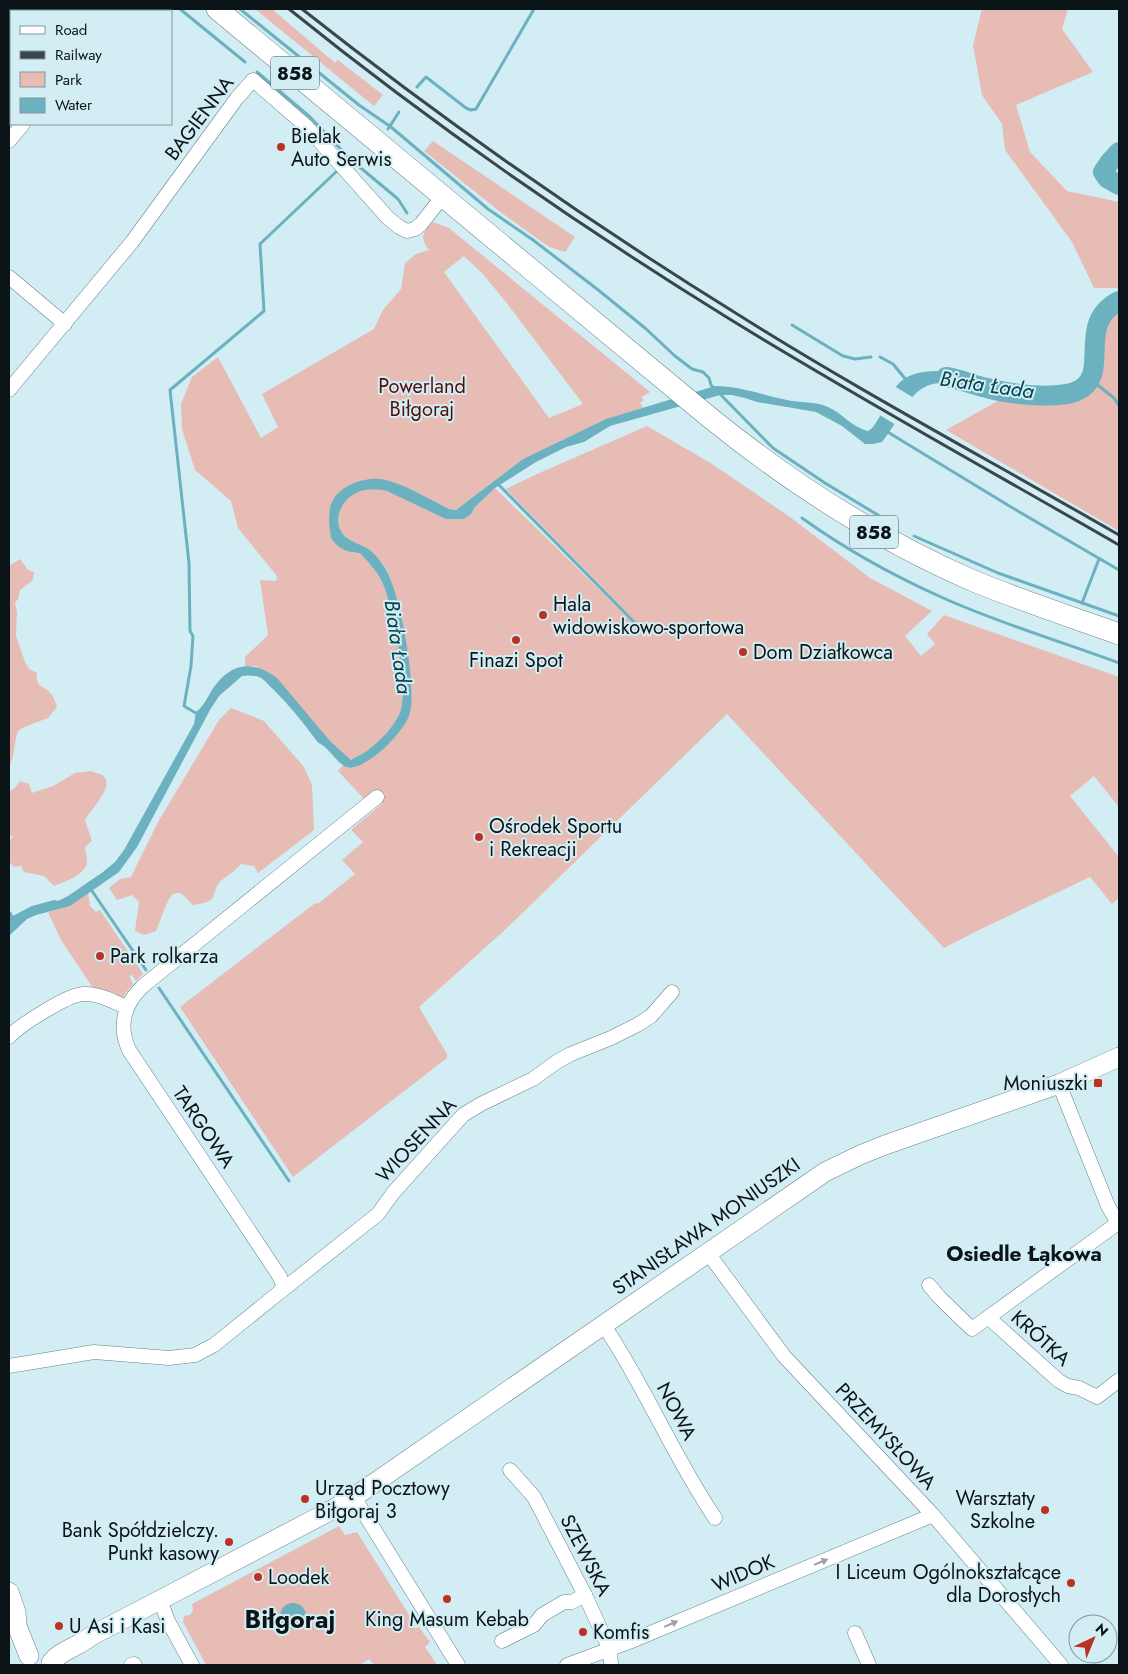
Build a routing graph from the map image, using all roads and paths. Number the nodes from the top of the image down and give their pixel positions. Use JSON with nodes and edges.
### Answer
{"nodes":[{"id":1,"x":217,"y":9,"type":"edge"},
{"id":2,"x":22,"y":125,"type":"edge"},
{"id":3,"x":9,"y":141,"type":"edge"},
{"id":4,"x":443,"y":196,"type":"junction"},
{"id":5,"x":9,"y":277,"type":"edge"},
{"id":6,"x":65,"y":324,"type":"junction"},
{"id":7,"x":9,"y":390,"type":"edge"},
{"id":8,"x":1119,"y":634,"type":"edge"},
{"id":9,"x":377,"y":797,"type":"dead end"},
{"id":10,"x":672,"y":992,"type":"dead end"},
{"id":11,"x":127,"y":1008,"type":"junction"},
{"id":12,"x":9,"y":1037,"type":"edge"},
{"id":13,"x":1119,"y":1057,"type":"edge"},
{"id":14,"x":1058,"y":1084,"type":"junction"},
{"id":15,"x":1118,"y":1224,"type":"edge"},
{"id":16,"x":708,"y":1253,"type":"junction"},
{"id":17,"x":929,"y":1285,"type":"dead end"},
{"id":18,"x":280,"y":1292,"type":"junction"},
{"id":19,"x":990,"y":1318,"type":"junction"},
{"id":20,"x":602,"y":1324,"type":"junction"},
{"id":21,"x":9,"y":1366,"type":"edge"},
{"id":22,"x":1119,"y":1380,"type":"edge"},
{"id":23,"x":510,"y":1470,"type":"dead end"},
{"id":24,"x":354,"y":1497,"type":"junction"},
{"id":25,"x":933,"y":1515,"type":"junction"},
{"id":26,"x":715,"y":1518,"type":"dead end"},
{"id":27,"x":9,"y":1592,"type":"edge"},
{"id":28,"x":585,"y":1595,"type":"junction"},
{"id":29,"x":160,"y":1600,"type":"junction"},
{"id":30,"x":856,"y":1633,"type":"dead end"},
{"id":31,"x":502,"y":1641,"type":"dead end"},
{"id":32,"x":610,"y":1650,"type":"junction"},
{"id":33,"x":37,"y":1660,"type":"edge"},
{"id":34,"x":192,"y":1665,"type":"edge"},
{"id":35,"x":458,"y":1665,"type":"edge"},
{"id":36,"x":568,"y":1665,"type":"edge"},
{"id":37,"x":611,"y":1665,"type":"edge"},
{"id":38,"x":869,"y":1665,"type":"edge"},
{"id":39,"x":1061,"y":1665,"type":"edge"}],
"edges":[{"from":1,"to":4,"type":"main road","number":"858"},
{"from":2,"to":3,"type":"street"},
{"from":4,"to":6,"type":"street","name":"BAGIENNA"},
{"from":4,"to":8,"type":"main road","number":"858"},
{"from":5,"to":6,"type":"street"},
{"from":6,"to":7,"type":"street","name":"BAGIENNA"},
{"from":9,"to":11,"type":"street","name":"TARGOWA"},
{"from":10,"to":18,"type":"street","name":"WIOSENNA"},
{"from":11,"to":12,"type":"street"},
{"from":11,"to":18,"type":"street","name":"TARGOWA"},
{"from":13,"to":14,"type":"street","name":"STANISŁAWA MONIUSZKI"},
{"from":14,"to":15,"type":"street"},
{"from":14,"to":16,"type":"street","name":"STANISŁAWA MONIUSZKI"},
{"from":15,"to":19,"type":"street"},
{"from":16,"to":20,"type":"street","name":"STANISŁAWA MONIUSZKI"},
{"from":16,"to":25,"type":"street","name":"PRZEMYSŁOWA"},
{"from":17,"to":19,"type":"street"},
{"from":18,"to":21,"type":"street"},
{"from":19,"to":22,"type":"street","name":"KRÓTKA"},
{"from":20,"to":24,"type":"street","name":"STANISŁAWA MONIUSZKI"},
{"from":20,"to":26,"type":"street","name":"NOWA"},
{"from":23,"to":28,"type":"street","name":"SZEWSKA"},
{"from":24,"to":29,"type":"street","name":"STANISŁAWA MONIUSZKI"},
{"from":24,"to":35,"type":"street"},
{"from":32,"to":25,"type":"street","name":"WIDOK","one_way":true},
{"from":25,"to":39,"type":"street","name":"PRZEMYSŁOWA"},
{"from":27,"to":33,"type":"street"},
{"from":28,"to":31,"type":"street"},
{"from":28,"to":32,"type":"street","name":"SZEWSKA"},
{"from":29,"to":33,"type":"street","name":"STANISŁAWA MONIUSZKI"},
{"from":29,"to":34,"type":"street"},
{"from":30,"to":38,"type":"street"},
{"from":32,"to":36,"type":"street","name":"WIDOK"},
{"from":32,"to":37,"type":"street","name":"SZEWSKA"}]}
